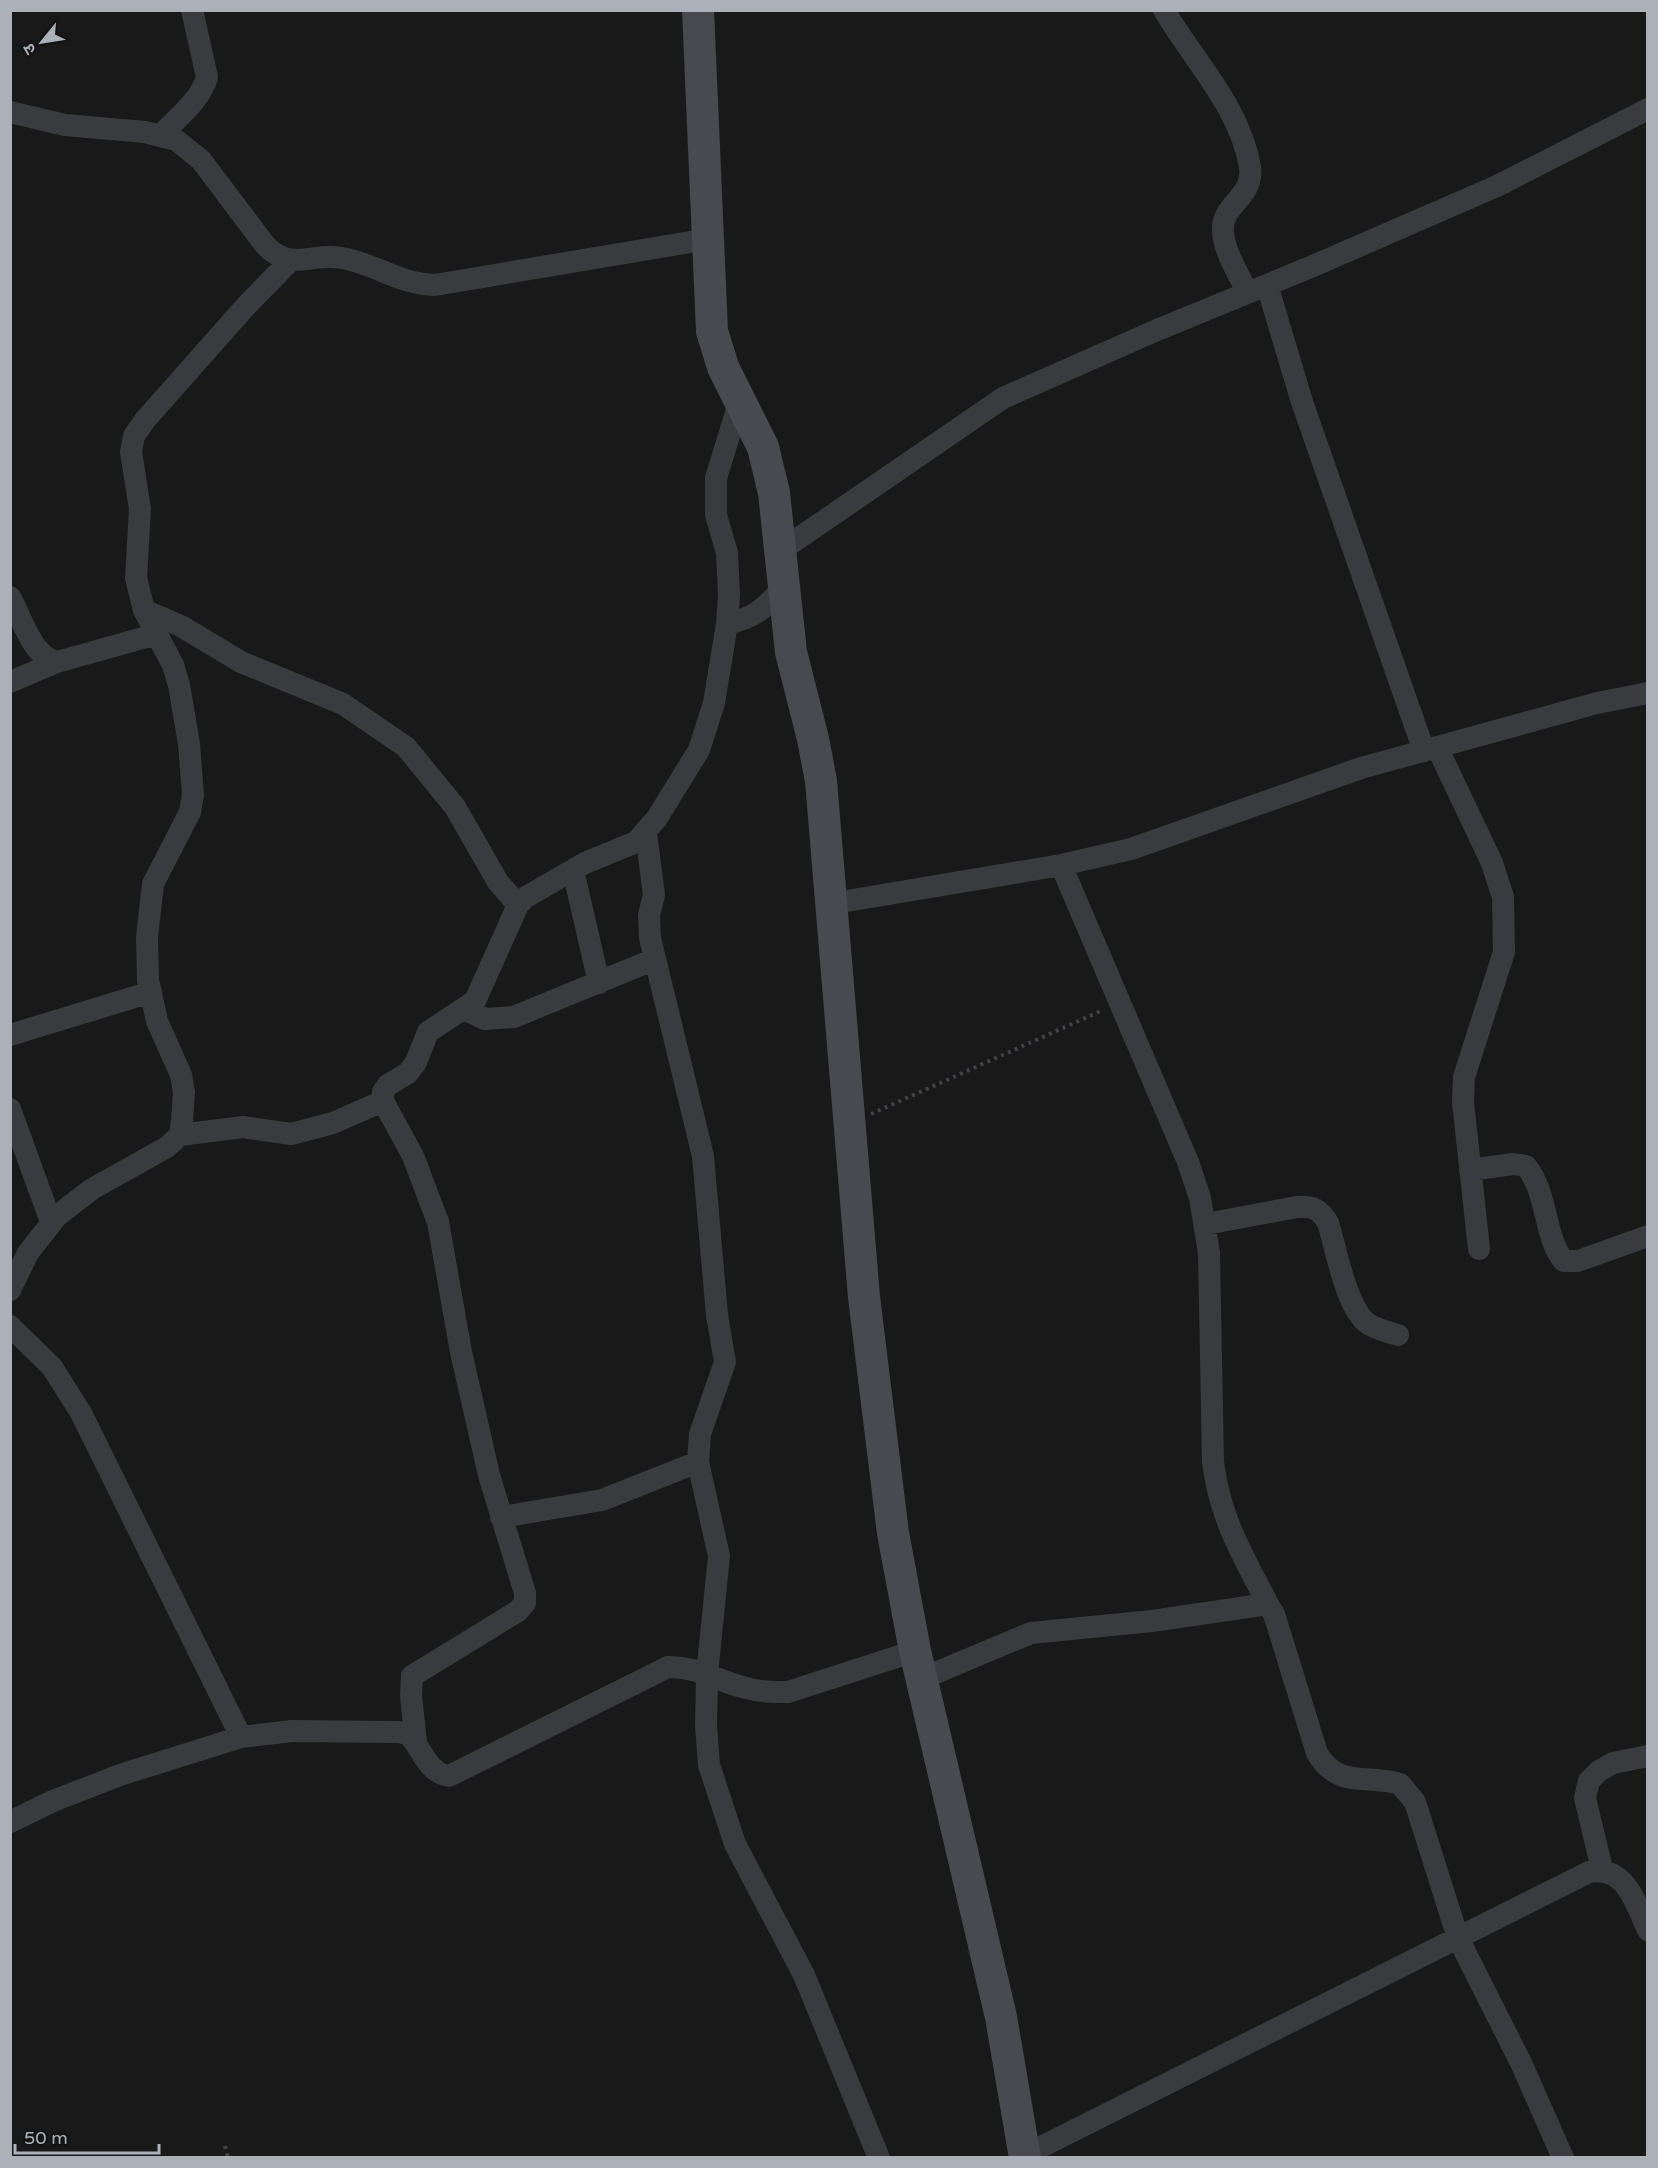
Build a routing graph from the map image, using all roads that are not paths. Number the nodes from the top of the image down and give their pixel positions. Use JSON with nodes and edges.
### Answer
{"nodes":[{"id":1,"x":192,"y":10,"type":"edge"},
{"id":2,"x":698,"y":10,"type":"edge"},
{"id":3,"x":1164,"y":10,"type":"edge"},
{"id":4,"x":1647,"y":109,"type":"edge"},
{"id":5,"x":10,"y":112,"type":"edge"},
{"id":6,"x":161,"y":135,"type":"junction"},
{"id":7,"x":708,"y":239,"type":"junction"},
{"id":8,"x":289,"y":262,"type":"junction"},
{"id":9,"x":1257,"y":289,"type":"junction"},
{"id":10,"x":740,"y":400,"type":"junction"},
{"id":11,"x":780,"y":551,"type":"junction"},
{"id":12,"x":783,"y":588,"type":"junction"},
{"id":13,"x":10,"y":597,"type":"edge"},
{"id":14,"x":144,"y":610,"type":"junction"},
{"id":15,"x":727,"y":624,"type":"junction"},
{"id":16,"x":157,"y":634,"type":"junction"},
{"id":17,"x":57,"y":662,"type":"junction"},
{"id":18,"x":10,"y":682,"type":"edge"},
{"id":19,"x":1647,"y":693,"type":"edge"},
{"id":20,"x":1431,"y":749,"type":"junction"},
{"id":21,"x":646,"y":833,"type":"junction"},
{"id":22,"x":1061,"y":865,"type":"junction"},
{"id":23,"x":573,"y":870,"type":"junction"},
{"id":24,"x":829,"y":904,"type":"junction"},
{"id":25,"x":518,"y":905,"type":"junction"},
{"id":26,"x":655,"y":959,"type":"junction"},
{"id":27,"x":599,"y":983,"type":"junction"},
{"id":28,"x":151,"y":992,"type":"junction"},
{"id":29,"x":466,"y":1010,"type":"junction"},
{"id":30,"x":10,"y":1035,"type":"edge"},
{"id":31,"x":383,"y":1101,"type":"junction"},
{"id":32,"x":10,"y":1109,"type":"edge"},
{"id":33,"x":180,"y":1135,"type":"junction"},
{"id":34,"x":1470,"y":1170,"type":"junction"},
{"id":35,"x":51,"y":1222,"type":"junction"},
{"id":36,"x":1206,"y":1224,"type":"junction"},
{"id":37,"x":1647,"y":1236,"type":"edge"},
{"id":38,"x":1479,"y":1249,"type":"dead end"},
{"id":39,"x":10,"y":1290,"type":"edge"},
{"id":40,"x":12,"y":1331,"type":"edge"},
{"id":41,"x":1398,"y":1335,"type":"dead end"},
{"id":42,"x":698,"y":1462,"type":"junction"},
{"id":43,"x":501,"y":1518,"type":"junction"},
{"id":44,"x":1269,"y":1606,"type":"junction"},
{"id":45,"x":918,"y":1665,"type":"junction"},
{"id":46,"x":707,"y":1674,"type":"junction"},
{"id":47,"x":241,"y":1737,"type":"junction"},
{"id":48,"x":416,"y":1742,"type":"junction"},
{"id":49,"x":1647,"y":1756,"type":"edge"},
{"id":50,"x":10,"y":1822,"type":"edge"},
{"id":51,"x":1602,"y":1869,"type":"junction"},
{"id":52,"x":1647,"y":1930,"type":"edge"},
{"id":53,"x":1458,"y":1938,"type":"junction"},
{"id":54,"x":1025,"y":2156,"type":"edge"},
{"id":55,"x":879,"y":2157,"type":"edge"},
{"id":56,"x":1563,"y":2157,"type":"edge"}],
"edges":[{"from":1,"to":6,"type":"street"},
{"from":2,"to":7,"type":"street"},
{"from":3,"to":9,"type":"street"},
{"from":4,"to":9,"type":"street"},
{"from":5,"to":6,"type":"street"},
{"from":6,"to":8,"type":"street"},
{"from":7,"to":8,"type":"street"},
{"from":7,"to":10,"type":"street"},
{"from":8,"to":14,"type":"street"},
{"from":9,"to":11,"type":"street"},
{"from":9,"to":20,"type":"street"},
{"from":10,"to":11,"type":"street"},
{"from":10,"to":15,"type":"street"},
{"from":11,"to":12,"type":"street"},
{"from":12,"to":15,"type":"street"},
{"from":12,"to":24,"type":"street"},
{"from":13,"to":17,"type":"street"},
{"from":14,"to":16,"type":"street"},
{"from":14,"to":25,"type":"street"},
{"from":15,"to":21,"type":"street"},
{"from":16,"to":17,"type":"street"},
{"from":16,"to":28,"type":"street"},
{"from":17,"to":18,"type":"street"},
{"from":19,"to":20,"type":"street"},
{"from":20,"to":22,"type":"street"},
{"from":20,"to":34,"type":"street"},
{"from":21,"to":23,"type":"street"},
{"from":21,"to":26,"type":"street"},
{"from":22,"to":24,"type":"street"},
{"from":22,"to":36,"type":"street"},
{"from":23,"to":25,"type":"street"},
{"from":23,"to":27,"type":"street"},
{"from":24,"to":45,"type":"street"},
{"from":25,"to":29,"type":"street"},
{"from":26,"to":27,"type":"street"},
{"from":26,"to":42,"type":"street"},
{"from":27,"to":29,"type":"street"},
{"from":28,"to":30,"type":"street"},
{"from":28,"to":33,"type":"street"},
{"from":29,"to":31,"type":"street"},
{"from":31,"to":33,"type":"street"},
{"from":31,"to":43,"type":"street"},
{"from":32,"to":35,"type":"street"},
{"from":33,"to":35,"type":"street"},
{"from":34,"to":37,"type":"street"},
{"from":34,"to":38,"type":"street"},
{"from":35,"to":39,"type":"street"},
{"from":36,"to":41,"type":"street"},
{"from":36,"to":44,"type":"street"},
{"from":40,"to":47,"type":"street"},
{"from":42,"to":43,"type":"street"},
{"from":42,"to":46,"type":"street"},
{"from":43,"to":48,"type":"street"},
{"from":44,"to":45,"type":"street"},
{"from":44,"to":53,"type":"street"},
{"from":45,"to":46,"type":"street"},
{"from":45,"to":54,"type":"street"},
{"from":46,"to":48,"type":"street"},
{"from":46,"to":55,"type":"street"},
{"from":47,"to":48,"type":"street"},
{"from":47,"to":50,"type":"street"},
{"from":49,"to":51,"type":"street"},
{"from":51,"to":52,"type":"street"},
{"from":51,"to":53,"type":"street"},
{"from":53,"to":54,"type":"street"},
{"from":53,"to":56,"type":"street"}]}
